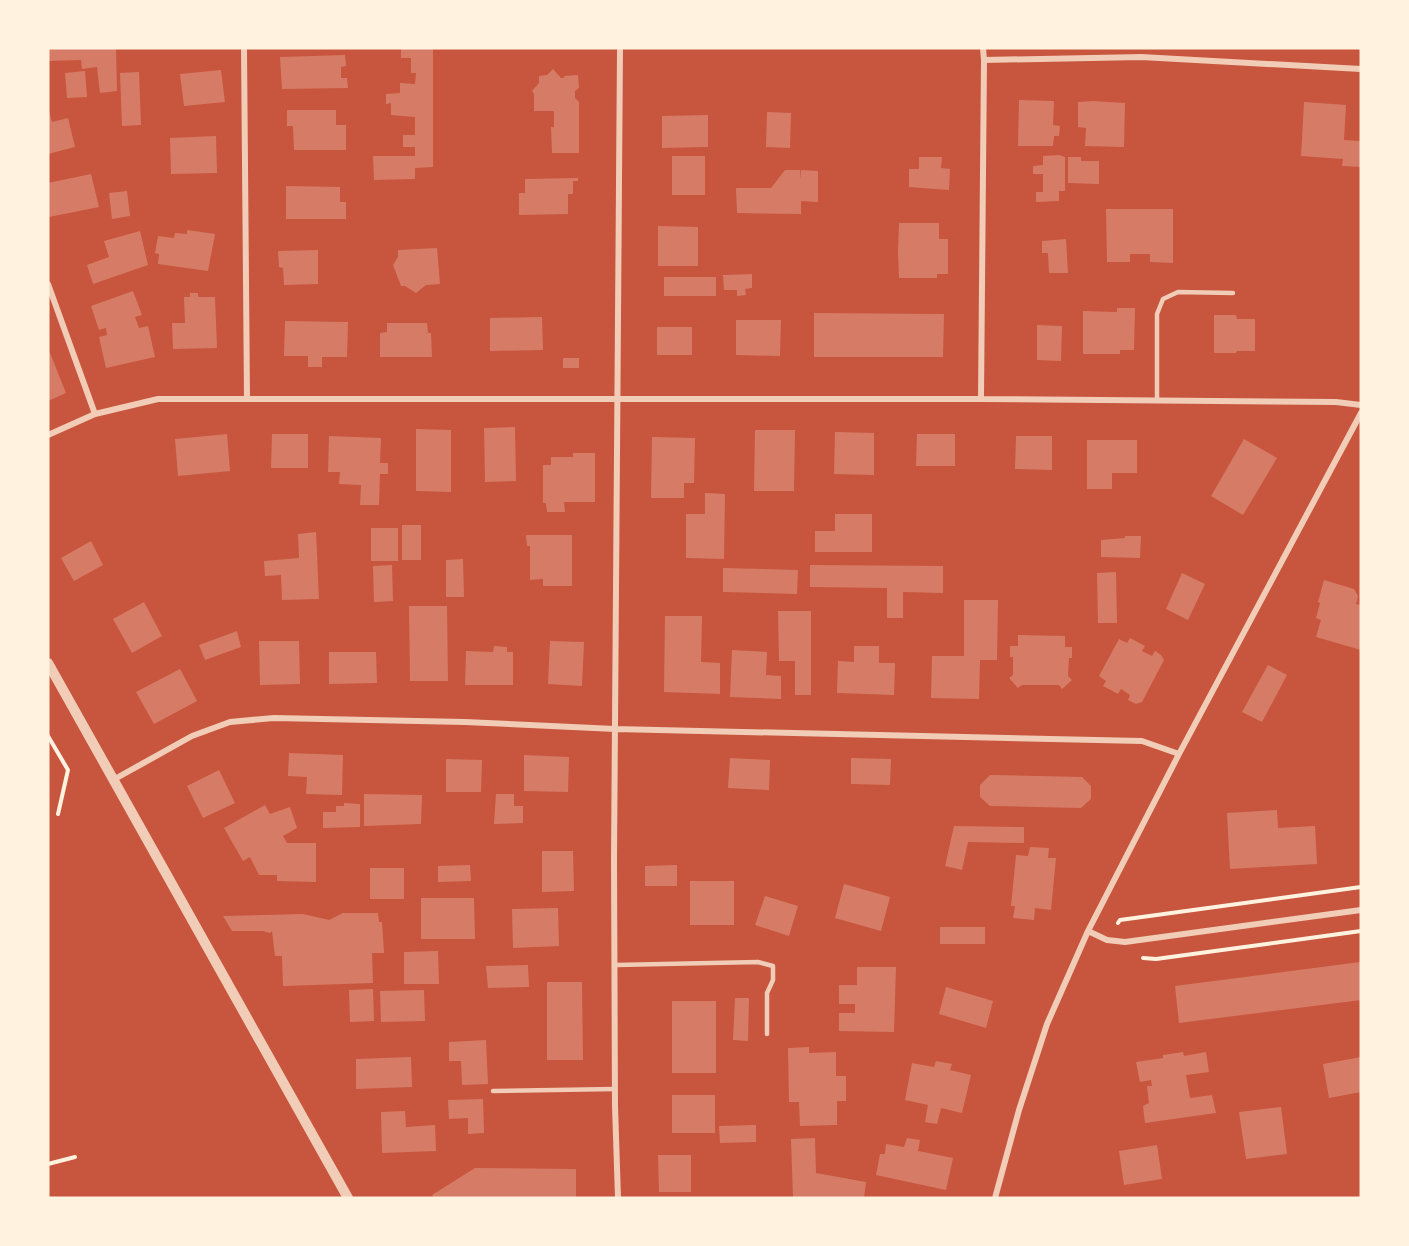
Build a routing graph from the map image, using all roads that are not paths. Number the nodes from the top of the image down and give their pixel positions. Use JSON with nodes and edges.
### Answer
{"nodes":[{"id":1,"x":244,"y":48,"type":"edge"},
{"id":2,"x":620,"y":48,"type":"edge"},
{"id":3,"x":983,"y":48,"type":"edge"},
{"id":4,"x":984,"y":60,"type":"junction"},
{"id":5,"x":1361,"y":69,"type":"edge"},
{"id":6,"x":48,"y":284,"type":"edge"},
{"id":7,"x":1233,"y":293,"type":"dead end"},
{"id":8,"x":247,"y":398,"type":"junction"},
{"id":9,"x":616,"y":399,"type":"junction"},
{"id":10,"x":981,"y":399,"type":"junction"},
{"id":11,"x":1157,"y":399,"type":"junction"},
{"id":12,"x":1361,"y":405,"type":"edge"},
{"id":13,"x":1361,"y":413,"type":"edge"},
{"id":14,"x":95,"y":414,"type":"junction"},
{"id":15,"x":48,"y":435,"type":"edge"},
{"id":16,"x":48,"y":663,"type":"edge"},
{"id":17,"x":615,"y":729,"type":"junction"},
{"id":18,"x":1179,"y":754,"type":"junction"},
{"id":19,"x":113,"y":780,"type":"junction"},
{"id":20,"x":1361,"y":910,"type":"edge"},
{"id":21,"x":1088,"y":932,"type":"junction"},
{"id":22,"x":616,"y":965,"type":"junction"},
{"id":23,"x":767,"y":1034,"type":"dead end"},
{"id":24,"x":615,"y":1089,"type":"junction"},
{"id":25,"x":493,"y":1091,"type":"dead end"},
{"id":26,"x":348,"y":1198,"type":"edge"},
{"id":27,"x":618,"y":1198,"type":"edge"},
{"id":28,"x":995,"y":1198,"type":"edge"}],
"edges":[{"from":1,"to":8,"type":"street"},
{"from":2,"to":9,"type":"street"},
{"from":3,"to":4,"type":"street"},
{"from":4,"to":5,"type":"street"},
{"from":4,"to":10,"type":"street"},
{"from":6,"to":14,"type":"street"},
{"from":7,"to":11,"type":"lane"},
{"from":8,"to":9,"type":"street"},
{"from":8,"to":14,"type":"street"},
{"from":9,"to":10,"type":"street"},
{"from":9,"to":17,"type":"street"},
{"from":10,"to":11,"type":"street"},
{"from":11,"to":12,"type":"street"},
{"from":13,"to":18,"type":"street"},
{"from":14,"to":15,"type":"street"},
{"from":16,"to":19,"type":"street"},
{"from":17,"to":18,"type":"street"},
{"from":17,"to":19,"type":"street"},
{"from":17,"to":22,"type":"street"},
{"from":18,"to":21,"type":"street"},
{"from":19,"to":26,"type":"street"},
{"from":20,"to":21,"type":"street"},
{"from":21,"to":28,"type":"street"},
{"from":22,"to":23,"type":"lane"},
{"from":22,"to":24,"type":"street"},
{"from":24,"to":25,"type":"lane"},
{"from":24,"to":27,"type":"street"}]}
